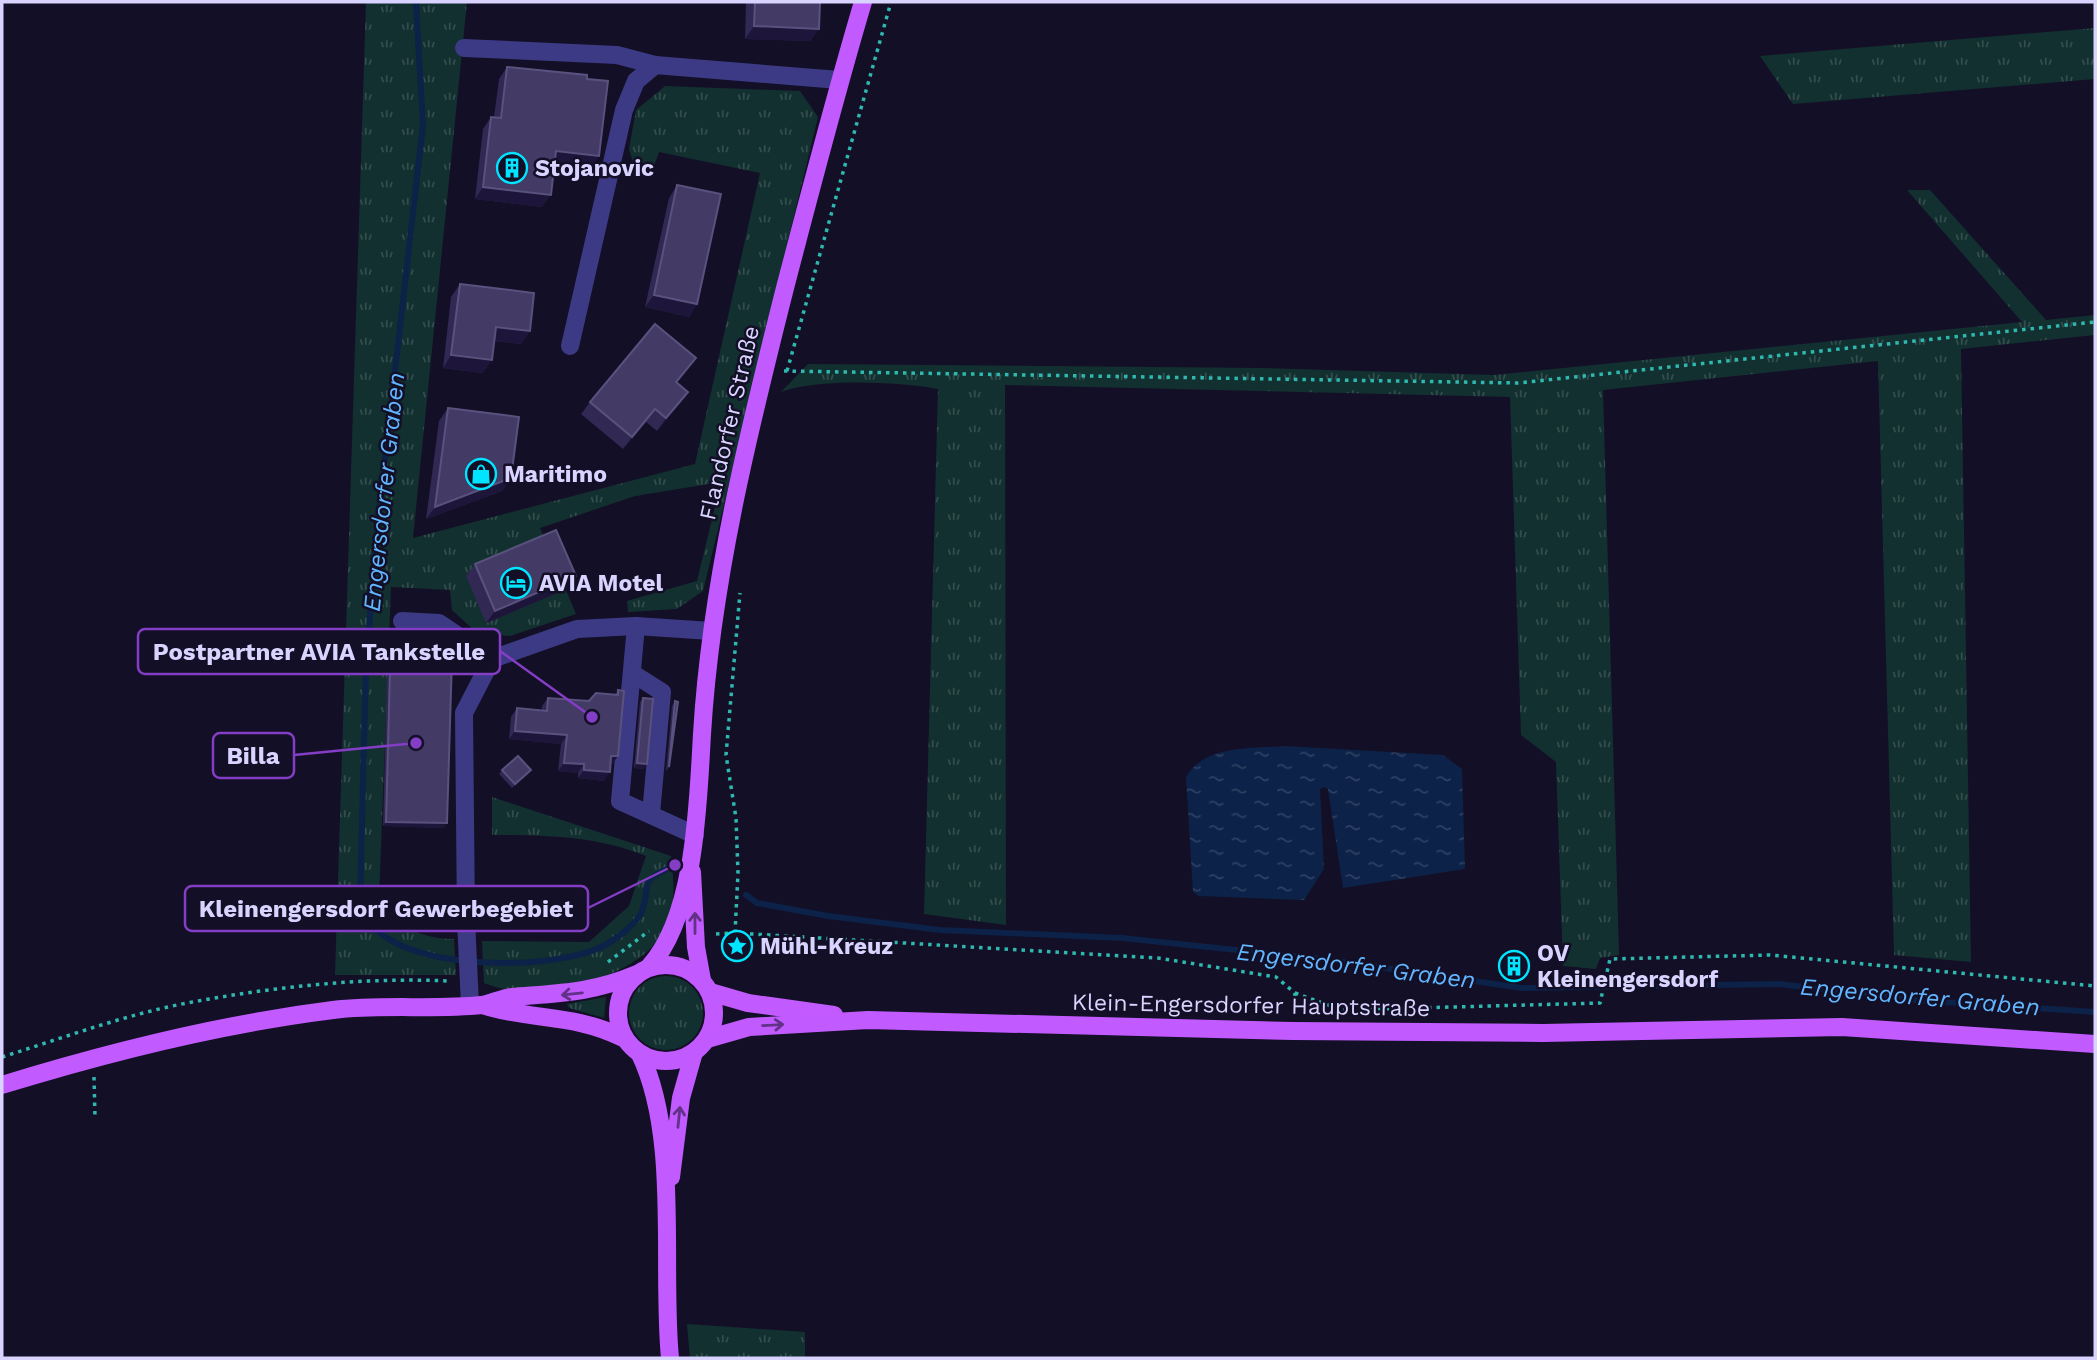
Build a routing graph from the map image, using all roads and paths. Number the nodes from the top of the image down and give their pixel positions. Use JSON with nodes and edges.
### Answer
{"nodes":[{"id":1,"x":863,"y":2,"type":"edge"},
{"id":2,"x":891,"y":2,"type":"edge"},
{"id":3,"x":464,"y":48,"type":"dead end"},
{"id":4,"x":655,"y":65,"type":"junction"},
{"id":5,"x":839,"y":80,"type":"junction"},
{"id":6,"x":2095,"y":322,"type":"edge"},
{"id":7,"x":570,"y":346,"type":"dead end"},
{"id":8,"x":787,"y":372,"type":"junction"},
{"id":9,"x":772,"y":374,"type":"junction"},
{"id":10,"x":741,"y":580,"type":"dead end"},
{"id":11,"x":402,"y":621,"type":"dead end"},
{"id":12,"x":636,"y":626,"type":"junction"},
{"id":13,"x":711,"y":631,"type":"junction"},
{"id":14,"x":492,"y":659,"type":"junction"},
{"id":15,"x":632,"y":673,"type":"junction"},
{"id":16,"x":651,"y":814,"type":"junction"},
{"id":17,"x":695,"y":835,"type":"junction"},
{"id":18,"x":691,"y":864,"type":"junction"},
{"id":19,"x":671,"y":933,"type":"junction"},
{"id":20,"x":735,"y":933,"type":"junction"},
{"id":21,"x":695,"y":936,"type":"junction"},
{"id":22,"x":599,"y":965,"type":"dead end"},
{"id":23,"x":643,"y":971,"type":"junction"},
{"id":24,"x":469,"y":979,"type":"junction"},
{"id":25,"x":706,"y":986,"type":"junction"},
{"id":26,"x":2095,"y":986,"type":"edge"},
{"id":27,"x":1295,"y":993,"type":"junction"},
{"id":28,"x":476,"y":1004,"type":"junction"},
{"id":29,"x":868,"y":1020,"type":"junction"},
{"id":30,"x":1293,"y":1031,"type":"junction"},
{"id":31,"x":623,"y":1038,"type":"junction"},
{"id":32,"x":2095,"y":1044,"type":"edge"},
{"id":33,"x":701,"y":1045,"type":"junction"},
{"id":34,"x":640,"y":1054,"type":"junction"},
{"id":35,"x":2,"y":1057,"type":"edge"},
{"id":36,"x":92,"y":1059,"type":"junction"},
{"id":37,"x":2,"y":1086,"type":"edge"},
{"id":38,"x":95,"y":1117,"type":"dead end"},
{"id":39,"x":666,"y":1208,"type":"junction"},
{"id":40,"x":670,"y":1358,"type":"edge"}],
"edges":[{"from":1,"to":5,"type":"main road","name":"Flandorfer Straße"},
{"from":2,"to":8,"type":"path"},
{"from":3,"to":4,"type":"street"},
{"from":4,"to":5,"type":"street"},
{"from":4,"to":7,"type":"street"},
{"from":5,"to":9,"type":"main road","name":"Flandorfer Straße"},
{"from":6,"to":8,"type":"path"},
{"from":8,"to":9,"type":"path"},
{"from":8,"to":9,"type":"path"},
{"from":9,"to":13,"type":"main road","name":"Flandorfer Straße"},
{"from":10,"to":20,"type":"path"},
{"from":11,"to":14,"type":"street"},
{"from":12,"to":13,"type":"street"},
{"from":12,"to":14,"type":"street"},
{"from":12,"to":15,"type":"street"},
{"from":13,"to":17,"type":"main road","name":"Flandorfer Straße"},
{"from":14,"to":24,"type":"street"},
{"from":15,"to":16,"type":"street"},
{"from":15,"to":16,"type":"street"},
{"from":16,"to":17,"type":"street"},
{"from":17,"to":18,"type":"main road","name":"Flandorfer Straße"},
{"from":18,"to":19,"type":"main road","name":"Flandorfer Straße"},
{"from":21,"to":18,"type":"main road","name":"Flandorfer Straße","one_way":true},
{"from":19,"to":22,"type":"path"},
{"from":19,"to":23,"type":"main road","name":"Flandorfer Straße"},
{"from":20,"to":21,"type":"path"},
{"from":20,"to":27,"type":"path"},
{"from":21,"to":25,"type":"main road","name":"Flandorfer Straße"},
{"from":23,"to":25,"type":"main road"},
{"from":23,"to":28,"type":"main road","one_way":true},
{"from":23,"to":31,"type":"main road"},
{"from":24,"to":28,"type":"street"},
{"from":24,"to":35,"type":"path"},
{"from":25,"to":29,"type":"main road"},
{"from":25,"to":33,"type":"main road"},
{"from":26,"to":27,"type":"path"},
{"from":27,"to":30,"type":"path"},
{"from":28,"to":31,"type":"main road"},
{"from":28,"to":36,"type":"main road"},
{"from":29,"to":30,"type":"main road","name":"Klein-Engersdorfer Hauptstraße"},
{"from":33,"to":29,"type":"main road","one_way":true},
{"from":30,"to":32,"type":"main road","name":"Klein-Engersdorfer Hauptstraße"},
{"from":31,"to":34,"type":"main road"},
{"from":33,"to":34,"type":"main road"},
{"from":39,"to":33,"type":"main road","one_way":true},
{"from":34,"to":39,"type":"main road"},
{"from":36,"to":37,"type":"main road"},
{"from":36,"to":38,"type":"path"},
{"from":39,"to":40,"type":"main road"}]}
